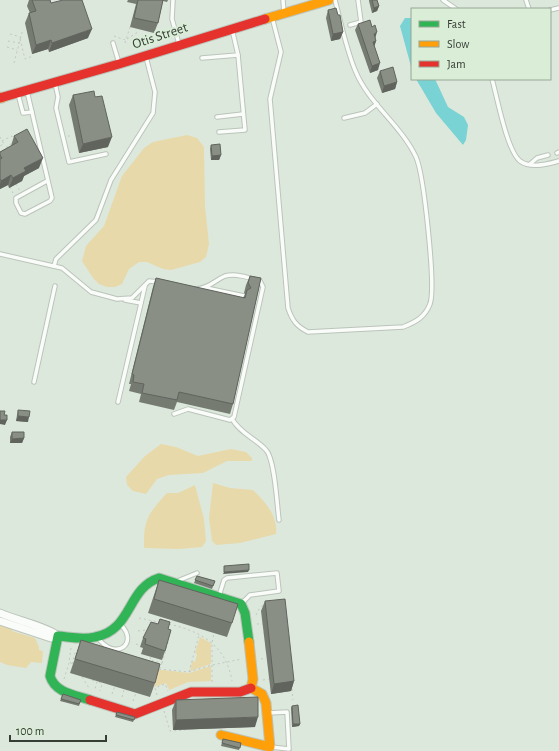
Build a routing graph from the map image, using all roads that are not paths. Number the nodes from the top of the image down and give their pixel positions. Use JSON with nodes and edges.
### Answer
{"nodes":[{"id":1,"x":173,"y":0,"type":"edge"},
{"id":2,"x":283,"y":0,"type":"edge"},
{"id":3,"x":329,"y":0,"type":"edge"},
{"id":4,"x":334,"y":0,"type":"edge"},
{"id":5,"x":358,"y":0,"type":"edge"},
{"id":6,"x":443,"y":0,"type":"edge"},
{"id":7,"x":455,"y":8,"type":"edge"},
{"id":8,"x":284,"y":13,"type":"junction"},
{"id":9,"x":271,"y":16,"type":"junction"},
{"id":10,"x":350,"y":25,"type":"dead end"},
{"id":11,"x":232,"y":28,"type":"junction"},
{"id":12,"x":113,"y":43,"type":"dead end"},
{"id":13,"x":179,"y":44,"type":"junction"},
{"id":14,"x":238,"y":55,"type":"junction"},
{"id":15,"x":145,"y":56,"type":"junction"},
{"id":16,"x":202,"y":58,"type":"dead end"},
{"id":17,"x":120,"y":64,"type":"junction"},
{"id":18,"x":492,"y":80,"type":"edge"},
{"id":19,"x":55,"y":82,"type":"junction"},
{"id":20,"x":22,"y":91,"type":"junction"},
{"id":21,"x":1,"y":98,"type":"edge"},
{"id":22,"x":377,"y":104,"type":"junction"},
{"id":23,"x":32,"y":112,"type":"junction"},
{"id":24,"x":243,"y":114,"type":"junction"},
{"id":25,"x":217,"y":117,"type":"dead end"},
{"id":26,"x":344,"y":118,"type":"dead end"},
{"id":27,"x":219,"y":132,"type":"dead end"},
{"id":28,"x":106,"y":154,"type":"dead end"},
{"id":29,"x":548,"y":155,"type":"dead end"},
{"id":30,"x":559,"y":161,"type":"edge"},
{"id":31,"x":530,"y":164,"type":"junction"},
{"id":32,"x":47,"y":181,"type":"junction"},
{"id":33,"x":0,"y":254,"type":"edge"},
{"id":34,"x":54,"y":266,"type":"junction"},
{"id":35,"x":146,"y":284,"type":"junction"},
{"id":36,"x":166,"y":284,"type":"edge"},
{"id":37,"x":55,"y":286,"type":"dead end"},
{"id":38,"x":205,"y":287,"type":"junction"},
{"id":39,"x":189,"y":289,"type":"edge"},
{"id":40,"x":244,"y":296,"type":"edge"},
{"id":41,"x":122,"y":299,"type":"junction"},
{"id":42,"x":141,"y":303,"type":"junction"},
{"id":43,"x":34,"y":382,"type":"dead end"},
{"id":44,"x":118,"y":402,"type":"dead end"},
{"id":45,"x":174,"y":414,"type":"dead end"},
{"id":46,"x":232,"y":419,"type":"junction"},
{"id":47,"x":279,"y":520,"type":"dead end"},
{"id":48,"x":197,"y":573,"type":"dead end"},
{"id":49,"x":173,"y":582,"type":"junction"},
{"id":50,"x":219,"y":596,"type":"junction"},
{"id":51,"x":241,"y":604,"type":"junction"},
{"id":52,"x":0,"y":613,"type":"edge"},
{"id":53,"x":0,"y":621,"type":"edge"},
{"id":54,"x":121,"y":624,"type":"junction"},
{"id":55,"x":58,"y":636,"type":"junction"},
{"id":56,"x":97,"y":638,"type":"junction"},
{"id":57,"x":251,"y":688,"type":"junction"},
{"id":58,"x":268,"y":713,"type":"junction"},
{"id":59,"x":222,"y":735,"type":"dead end"},
{"id":60,"x":270,"y":747,"type":"junction"}],
"edges":[{"from":1,"to":13,"type":"lane"},
{"from":2,"to":8,"type":"lane"},
{"from":3,"to":8,"type":"street","name":"Otis Street"},
{"from":4,"to":22,"type":"lane"},
{"from":5,"to":10,"type":"lane"},
{"from":6,"to":7,"type":"lane"},
{"from":8,"to":9,"type":"street","name":"Otis Street"},
{"from":9,"to":11,"type":"street","name":"Otis Street"},
{"from":9,"to":22,"type":"lane"},
{"from":11,"to":13,"type":"street","name":"Otis Street"},
{"from":11,"to":14,"type":"lane"},
{"from":12,"to":17,"type":"lane"},
{"from":13,"to":15,"type":"street","name":"Otis Street"},
{"from":14,"to":16,"type":"lane"},
{"from":14,"to":24,"type":"lane"},
{"from":15,"to":17,"type":"street","name":"Otis Street"},
{"from":15,"to":34,"type":"lane"},
{"from":17,"to":19,"type":"street","name":"Otis Street"},
{"from":18,"to":31,"type":"lane"},
{"from":19,"to":20,"type":"street","name":"Otis Street"},
{"from":19,"to":28,"type":"lane"},
{"from":20,"to":21,"type":"street","name":"Otis Street"},
{"from":20,"to":23,"type":"lane"},
{"from":20,"to":23,"type":"lane"},
{"from":22,"to":26,"type":"lane"},
{"from":23,"to":32,"type":"lane"},
{"from":24,"to":25,"type":"lane"},
{"from":24,"to":27,"type":"lane"},
{"from":29,"to":31,"type":"lane"},
{"from":30,"to":31,"type":"lane"},
{"from":32,"to":32,"type":"lane"},
{"from":33,"to":34,"type":"lane"},
{"from":34,"to":41,"type":"lane"},
{"from":35,"to":36,"type":"lane"},
{"from":35,"to":41,"type":"lane"},
{"from":35,"to":42,"type":"lane"},
{"from":37,"to":43,"type":"lane"},
{"from":38,"to":39,"type":"lane"},
{"from":38,"to":40,"type":"lane"},
{"from":38,"to":46,"type":"lane"},
{"from":41,"to":42,"type":"lane"},
{"from":42,"to":44,"type":"lane"},
{"from":45,"to":46,"type":"lane"},
{"from":46,"to":47,"type":"lane"},
{"from":48,"to":49,"type":"lane"},
{"from":49,"to":50,"type":"street"},
{"from":49,"to":54,"type":"street"},
{"from":50,"to":51,"type":"street"},
{"from":50,"to":51,"type":"lane"},
{"from":51,"to":57,"type":"street"},
{"from":52,"to":55,"type":"street"},
{"from":53,"to":55,"type":"street"},
{"from":54,"to":56,"type":"street"},
{"from":54,"to":56,"type":"lane"},
{"from":55,"to":56,"type":"street"},
{"from":55,"to":57,"type":"street"},
{"from":57,"to":58,"type":"street"},
{"from":58,"to":60,"type":"street"},
{"from":58,"to":60,"type":"lane"},
{"from":59,"to":60,"type":"street"}]}
